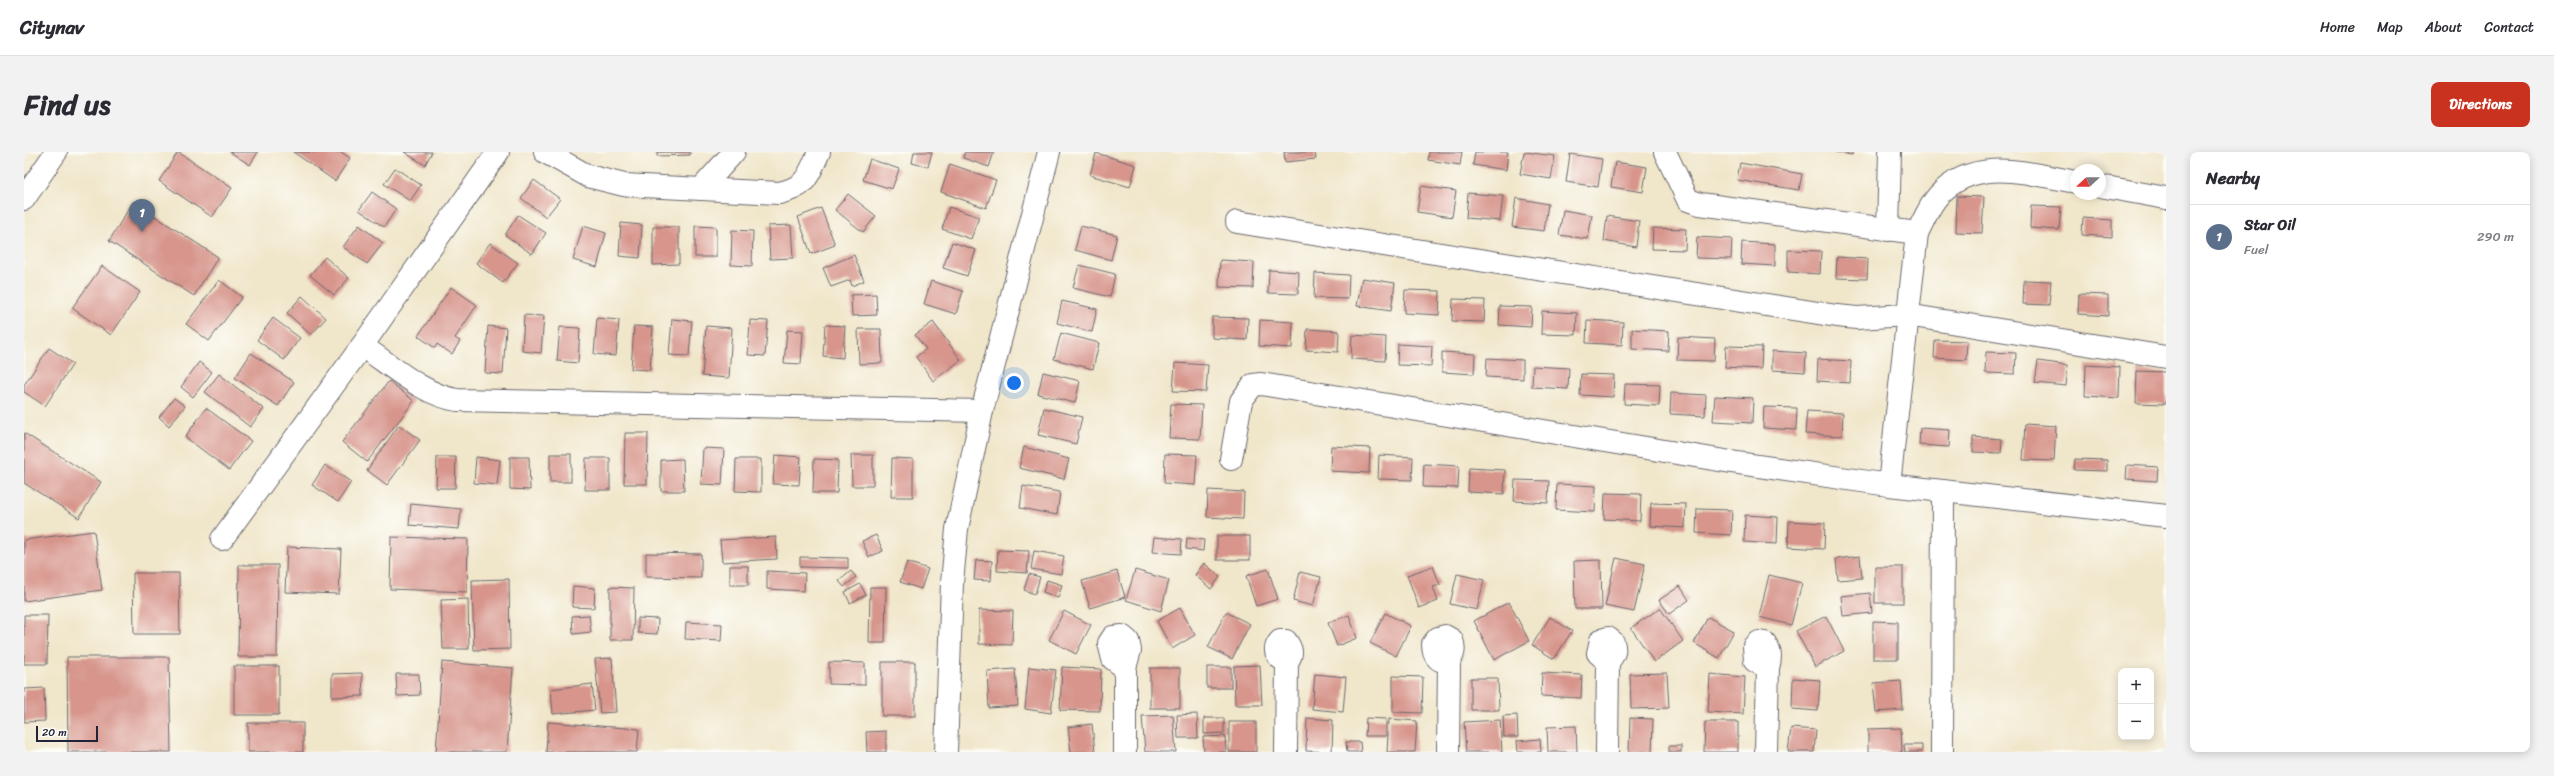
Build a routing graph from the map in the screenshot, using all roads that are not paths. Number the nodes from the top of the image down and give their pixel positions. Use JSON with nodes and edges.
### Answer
{"nodes":[{"id":1,"x":56,"y":152,"type":"edge"},
{"id":2,"x":498,"y":152,"type":"edge"},
{"id":3,"x":545,"y":152,"type":"edge"},
{"id":4,"x":734,"y":152,"type":"edge"},
{"id":5,"x":819,"y":152,"type":"edge"},
{"id":6,"x":1050,"y":152,"type":"edge"},
{"id":7,"x":1665,"y":152,"type":"edge"},
{"id":8,"x":1890,"y":152,"type":"edge"},
{"id":9,"x":2070,"y":181,"type":"edge"},
{"id":10,"x":2106,"y":187,"type":"edge"},
{"id":11,"x":701,"y":189,"type":"junction"},
{"id":12,"x":24,"y":198,"type":"edge"},
{"id":13,"x":2166,"y":198,"type":"edge"},
{"id":14,"x":1237,"y":222,"type":"dead end"},
{"id":15,"x":1888,"y":230,"type":"junction"},
{"id":16,"x":1917,"y":233,"type":"junction"},
{"id":17,"x":1907,"y":315,"type":"junction"},
{"id":18,"x":362,"y":346,"type":"junction"},
{"id":19,"x":2166,"y":357,"type":"edge"},
{"id":20,"x":982,"y":411,"type":"junction"},
{"id":21,"x":1231,"y":459,"type":"dead end"},
{"id":22,"x":1889,"y":485,"type":"junction"},
{"id":23,"x":1943,"y":491,"type":"junction"},
{"id":24,"x":2166,"y":516,"type":"edge"},
{"id":25,"x":222,"y":539,"type":"dead end"},
{"id":26,"x":1449,"y":661,"type":"dead end"},
{"id":27,"x":1287,"y":662,"type":"dead end"},
{"id":28,"x":1608,"y":662,"type":"dead end"},
{"id":29,"x":1125,"y":668,"type":"dead end"},
{"id":30,"x":1768,"y":668,"type":"dead end"},
{"id":31,"x":946,"y":752,"type":"edge"},
{"id":32,"x":1125,"y":752,"type":"edge"},
{"id":33,"x":1286,"y":752,"type":"edge"},
{"id":34,"x":1448,"y":752,"type":"edge"},
{"id":35,"x":1607,"y":752,"type":"edge"},
{"id":36,"x":1766,"y":752,"type":"edge"},
{"id":37,"x":1942,"y":752,"type":"edge"}],
"edges":[{"from":1,"to":12,"type":"main road"},
{"from":2,"to":18,"type":"main road"},
{"from":3,"to":11,"type":"main road"},
{"from":4,"to":11,"type":"main road"},
{"from":5,"to":11,"type":"main road"},
{"from":6,"to":20,"type":"main road"},
{"from":7,"to":15,"type":"main road"},
{"from":8,"to":15,"type":"main road"},
{"from":9,"to":16,"type":"main road"},
{"from":10,"to":13,"type":"main road"},
{"from":14,"to":17,"type":"main road"},
{"from":15,"to":16,"type":"main road"},
{"from":16,"to":17,"type":"main road"},
{"from":17,"to":19,"type":"main road"},
{"from":17,"to":22,"type":"main road"},
{"from":18,"to":20,"type":"main road"},
{"from":18,"to":25,"type":"main road"},
{"from":20,"to":31,"type":"main road"},
{"from":21,"to":22,"type":"main road"},
{"from":22,"to":23,"type":"main road"},
{"from":23,"to":24,"type":"main road"},
{"from":23,"to":37,"type":"main road"},
{"from":26,"to":34,"type":"main road"},
{"from":27,"to":33,"type":"main road"},
{"from":28,"to":35,"type":"main road"},
{"from":29,"to":32,"type":"main road"},
{"from":30,"to":36,"type":"main road"}]}
